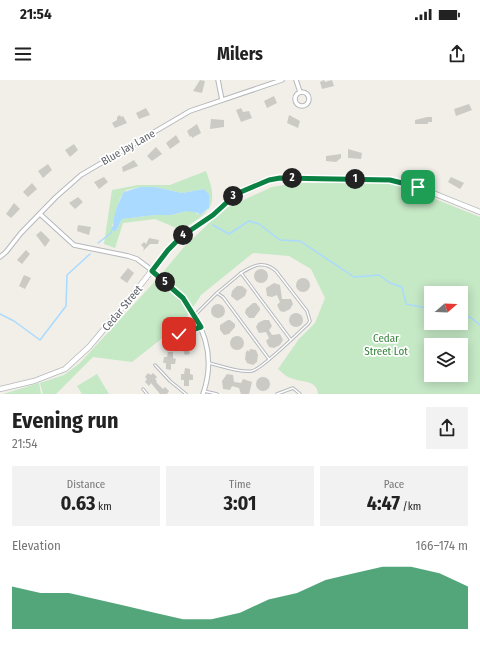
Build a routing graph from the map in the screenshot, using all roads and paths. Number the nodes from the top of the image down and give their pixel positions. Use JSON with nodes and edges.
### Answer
{"nodes":[{"id":1,"x":218,"y":80,"type":"edge"},
{"id":2,"x":282,"y":80,"type":"edge"},
{"id":3,"x":296,"y":80,"type":"edge"},
{"id":4,"x":300,"y":92,"type":"junction"},
{"id":5,"x":222,"y":100,"type":"junction"},
{"id":6,"x":480,"y":212,"type":"edge"},
{"id":7,"x":40,"y":214,"type":"junction"},
{"id":8,"x":0,"y":257,"type":"edge"},
{"id":9,"x":152,"y":271,"type":"junction"},
{"id":10,"x":241,"y":273,"type":"junction"},
{"id":11,"x":217,"y":293,"type":"junction"},
{"id":12,"x":195,"y":315,"type":"junction"},
{"id":13,"x":201,"y":327,"type":"junction"},
{"id":14,"x":291,"y":340,"type":"junction"},
{"id":15,"x":170,"y":348,"type":"dead end"},
{"id":16,"x":269,"y":358,"type":"junction"},
{"id":17,"x":207,"y":363,"type":"junction"},
{"id":18,"x":155,"y":364,"type":"dead end"},
{"id":19,"x":0,"y":389,"type":"edge"},
{"id":20,"x":142,"y":389,"type":"dead end"},
{"id":21,"x":204,"y":392,"type":"edge"},
{"id":22,"x":147,"y":394,"type":"edge"},
{"id":23,"x":186,"y":394,"type":"edge"},
{"id":24,"x":217,"y":394,"type":"edge"},
{"id":25,"x":277,"y":394,"type":"edge"},
{"id":26,"x":300,"y":394,"type":"edge"}],
"edges":[{"from":1,"to":5,"type":"street"},
{"from":2,"to":5,"type":"street","name":"Blue Jay Lane"},
{"from":3,"to":4,"type":"street"},
{"from":4,"to":4,"type":"street"},
{"from":5,"to":7,"type":"street","name":"Blue Jay Lane"},
{"from":6,"to":9,"type":"street","name":"Cedar Street"},
{"from":7,"to":8,"type":"street","name":"Blue Jay Lane"},
{"from":7,"to":9,"type":"street"},
{"from":9,"to":12,"type":"street"},
{"from":9,"to":19,"type":"street","name":"Cedar Street"},
{"from":10,"to":11,"type":"lane"},
{"from":10,"to":14,"type":"lane"},
{"from":10,"to":14,"type":"lane"},
{"from":11,"to":12,"type":"lane"},
{"from":11,"to":16,"type":"lane"},
{"from":12,"to":13,"type":"street"},
{"from":13,"to":15,"type":"lane"},
{"from":13,"to":17,"type":"street"},
{"from":14,"to":16,"type":"lane"},
{"from":16,"to":17,"type":"lane"},
{"from":17,"to":21,"type":"street"},
{"from":18,"to":23,"type":"lane"},
{"from":20,"to":22,"type":"lane"},
{"from":21,"to":24,"type":"lane"},
{"from":25,"to":26,"type":"lane"}]}
